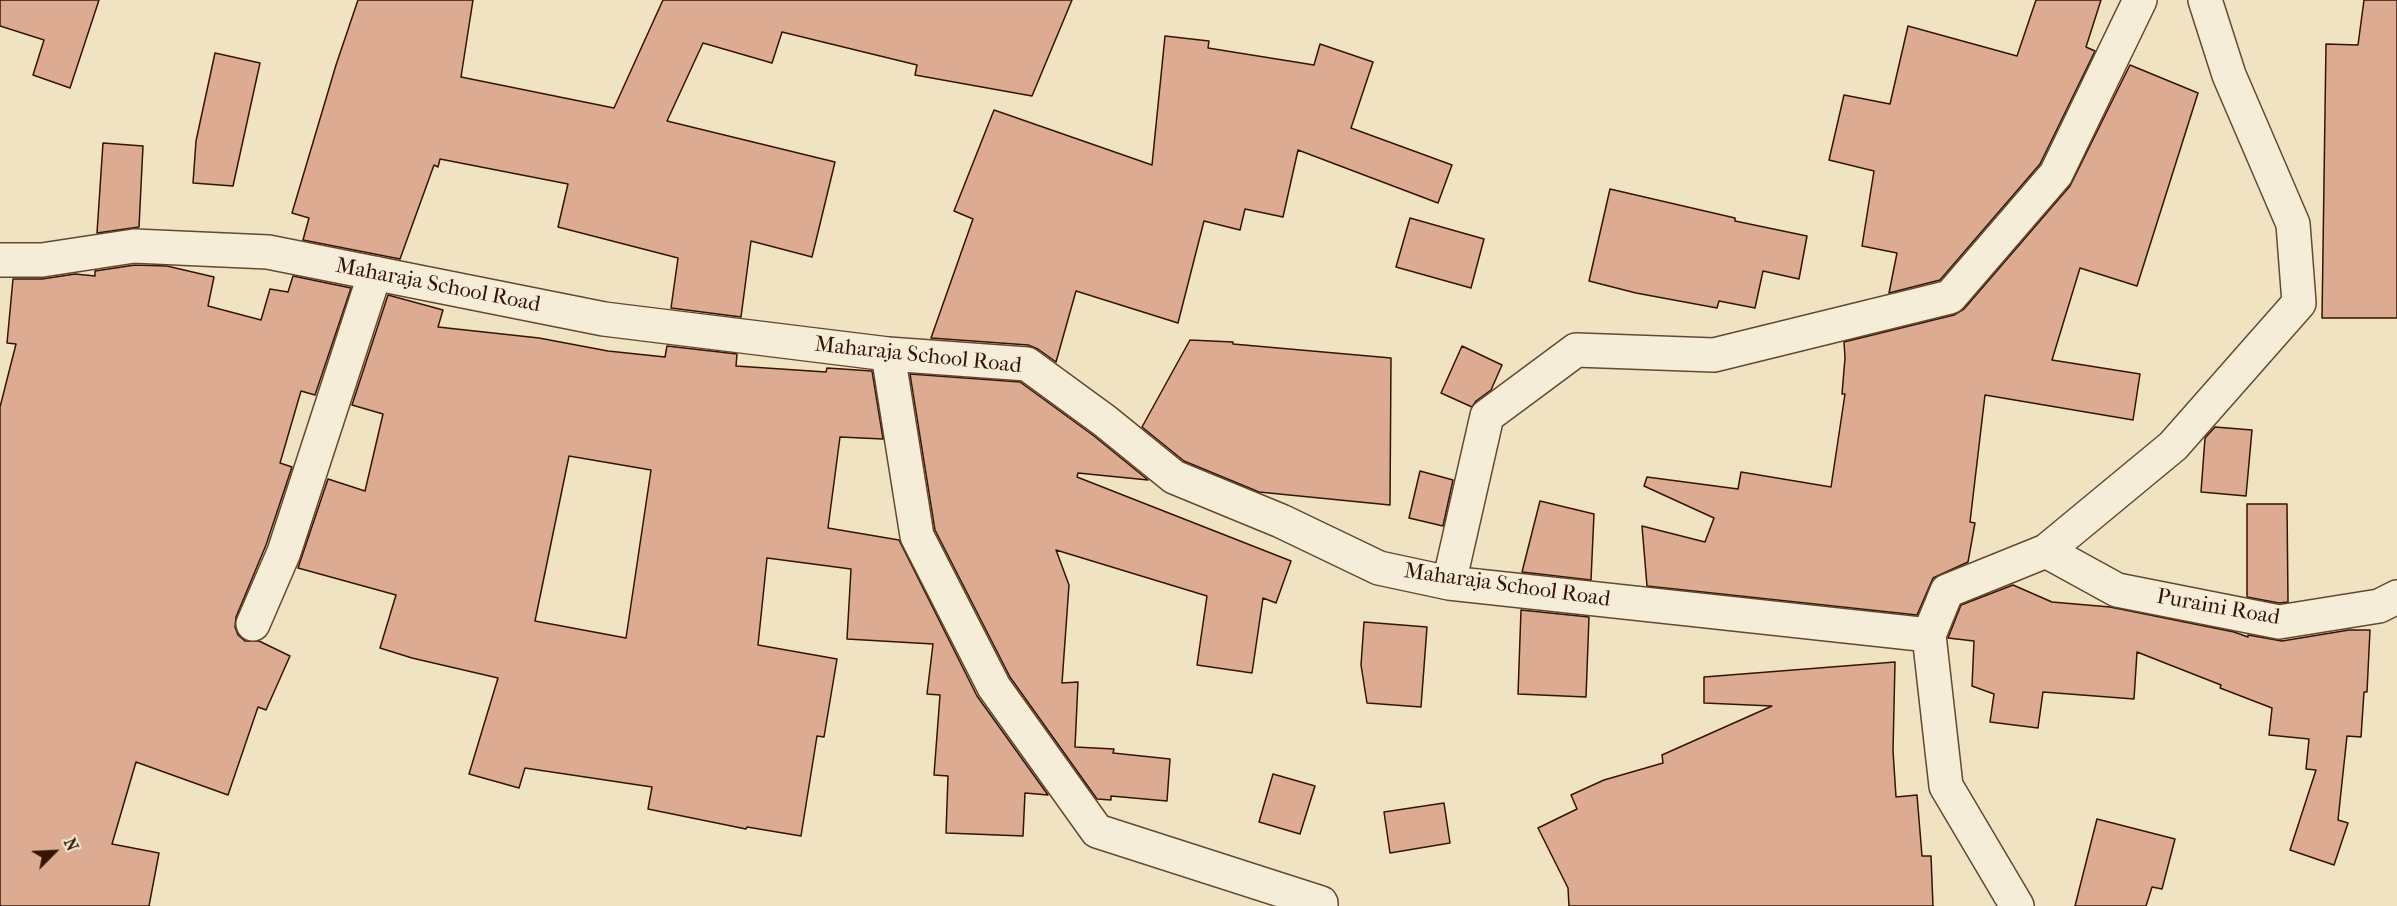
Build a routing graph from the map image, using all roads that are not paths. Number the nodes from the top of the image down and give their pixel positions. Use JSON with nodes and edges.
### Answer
{"nodes":[{"id":1,"x":2140,"y":0,"type":"edge"},
{"id":2,"x":2205,"y":0,"type":"edge"},
{"id":3,"x":0,"y":260,"type":"edge"},
{"id":4,"x":375,"y":273,"type":"junction"},
{"id":5,"x":888,"y":354,"type":"junction"},
{"id":6,"x":2046,"y":551,"type":"junction"},
{"id":7,"x":1449,"y":582,"type":"junction"},
{"id":8,"x":2397,"y":597,"type":"edge"},
{"id":9,"x":254,"y":624,"type":"dead end"},
{"id":10,"x":1929,"y":635,"type":"junction"},
{"id":11,"x":1322,"y":906,"type":"edge"},
{"id":12,"x":2017,"y":906,"type":"edge"}],
"edges":[{"from":1,"to":7,"type":"street"},
{"from":2,"to":6,"type":"street"},
{"from":3,"to":4,"type":"street","name":"Maharaja School Road"},
{"from":4,"to":5,"type":"street","name":"Maharaja School Road"},
{"from":4,"to":9,"type":"street"},
{"from":5,"to":7,"type":"street","name":"Maharaja School Road"},
{"from":5,"to":11,"type":"street"},
{"from":6,"to":8,"type":"street","name":"Puraini Road"},
{"from":6,"to":10,"type":"street"},
{"from":7,"to":10,"type":"street","name":"Maharaja School Road"},
{"from":10,"to":12,"type":"street"}]}
